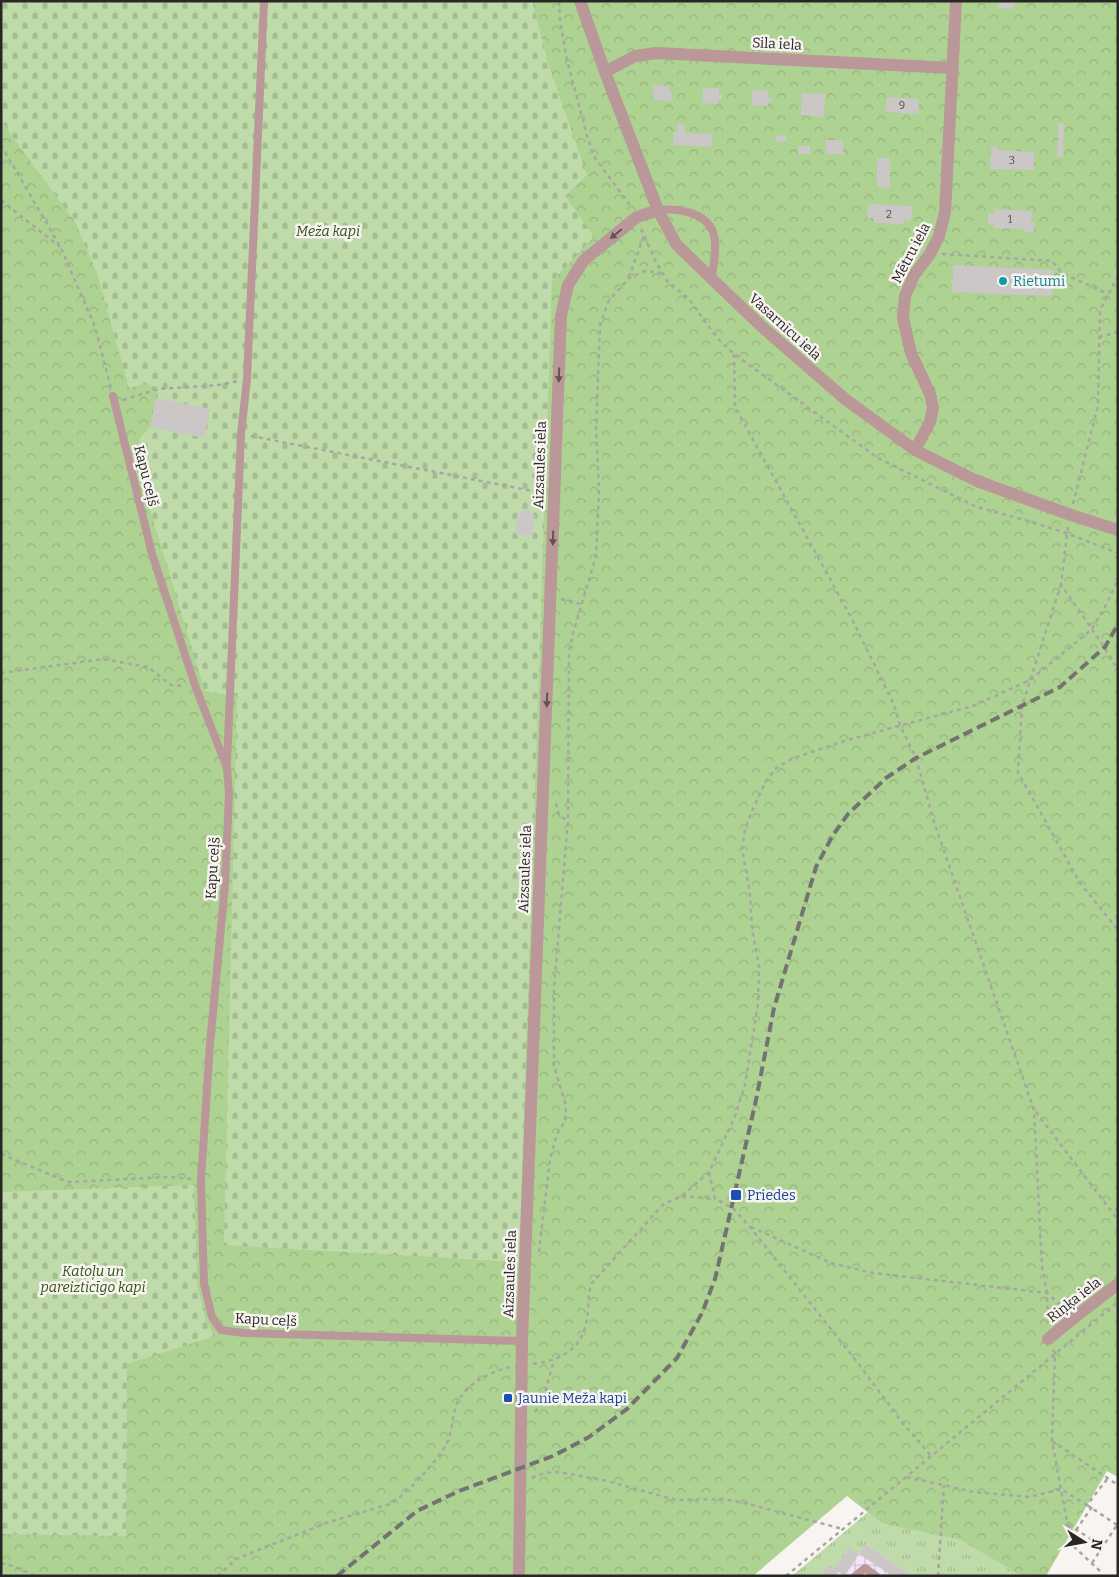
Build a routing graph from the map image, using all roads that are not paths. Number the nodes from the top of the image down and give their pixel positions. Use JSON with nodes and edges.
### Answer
{"nodes":[{"id":1,"x":264,"y":1,"type":"edge"},
{"id":2,"x":580,"y":1,"type":"edge"},
{"id":3,"x":956,"y":1,"type":"edge"},
{"id":4,"x":952,"y":68,"type":"junction"},
{"id":5,"x":605,"y":72,"type":"junction"},
{"id":6,"x":658,"y":210,"type":"junction"},
{"id":7,"x":712,"y":279,"type":"junction"},
{"id":8,"x":114,"y":399,"type":"road end"},
{"id":9,"x":915,"y":450,"type":"junction"},
{"id":10,"x":1118,"y":530,"type":"edge"},
{"id":11,"x":226,"y":768,"type":"junction"},
{"id":12,"x":1118,"y":1284,"type":"edge"},
{"id":13,"x":1048,"y":1339,"type":"road end"},
{"id":14,"x":522,"y":1342,"type":"junction"},
{"id":15,"x":519,"y":1576,"type":"edge"},
{"id":16,"x":855,"y":1576,"type":"edge"},
{"id":17,"x":876,"y":1576,"type":"edge"}],
"edges":[{"from":1,"to":11,"type":"lane"},
{"from":2,"to":5,"type":"street","name":"Vasarnīcu iela"},
{"from":3,"to":4,"type":"street","name":"Mētru iela"},
{"from":4,"to":5,"type":"street","name":"Sila iela"},
{"from":4,"to":9,"type":"street","name":"Mētru iela"},
{"from":5,"to":6,"type":"street","name":"Vasarnīcu iela"},
{"from":6,"to":7,"type":"street","name":"Vasarnīcu iela"},
{"from":6,"to":7,"type":"lane"},
{"from":6,"to":14,"type":"street","name":"Aizsaules iela","one_way":true},
{"from":7,"to":9,"type":"street","name":"Vasarnīcu iela"},
{"from":8,"to":11,"type":"lane","name":"Kapu ceļš"},
{"from":9,"to":10,"type":"street","name":"Vasarnīcu iela"},
{"from":11,"to":14,"type":"lane","name":"Kapu ceļš"},
{"from":12,"to":13,"type":"street","name":"Riņķa iela"},
{"from":14,"to":15,"type":"street","name":"Aizsaules iela"},
{"from":16,"to":17,"type":"lane"}]}
